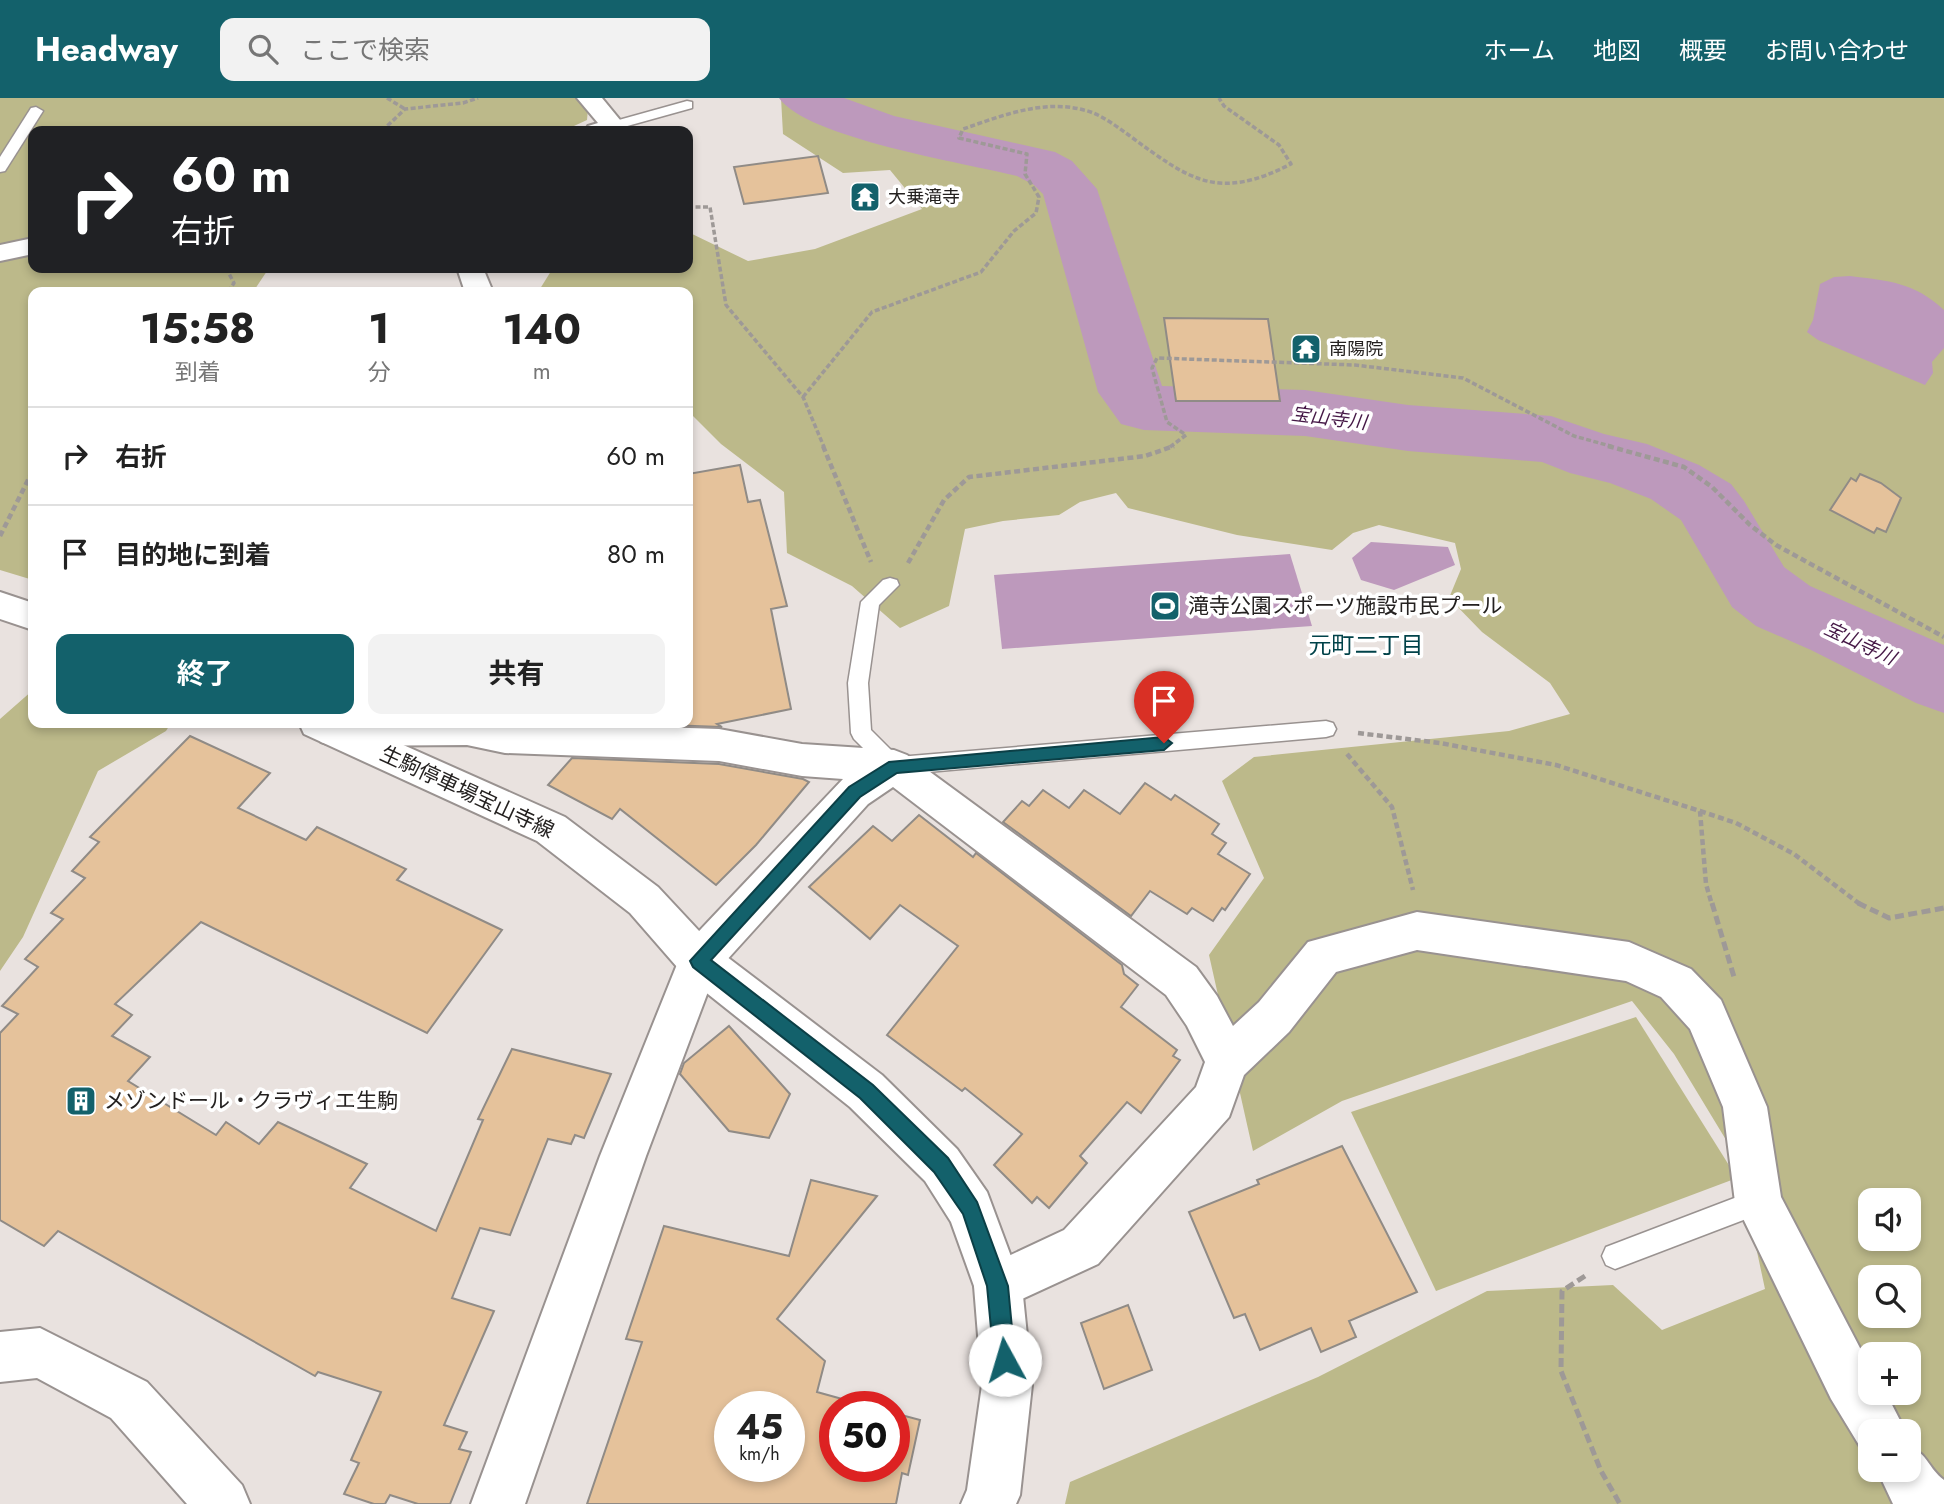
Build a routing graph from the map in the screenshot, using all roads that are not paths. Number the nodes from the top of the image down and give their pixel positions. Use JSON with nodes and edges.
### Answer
{"nodes":[{"id":1,"x":589,"y":98,"type":"edge"},
{"id":2,"x":687,"y":105,"type":"dead end"},
{"id":3,"x":36,"y":111,"type":"dead end"},
{"id":4,"x":608,"y":126,"type":"edge"},
{"id":5,"x":623,"y":126,"type":"edge"},
{"id":6,"x":0,"y":168,"type":"edge"},
{"id":7,"x":28,"y":247,"type":"edge"},
{"id":8,"x":0,"y":253,"type":"edge"},
{"id":9,"x":890,"y":585,"type":"road end"},
{"id":10,"x":0,"y":605,"type":"edge"},
{"id":11,"x":28,"y":615,"type":"edge"},
{"id":12,"x":328,"y":728,"type":"edge"},
{"id":13,"x":434,"y":728,"type":"edge"},
{"id":14,"x":1326,"y":729,"type":"road end"},
{"id":15,"x":894,"y":766,"type":"junction"},
{"id":16,"x":699,"y":961,"type":"junction"},
{"id":17,"x":1227,"y":1061,"type":"junction"},
{"id":18,"x":1758,"y":1202,"type":"junction"},
{"id":19,"x":1615,"y":1256,"type":"road end"},
{"id":20,"x":998,"y":1286,"type":"junction"},
{"id":21,"x":0,"y":1357,"type":"edge"},
{"id":22,"x":1872,"y":1419,"type":"edge"},
{"id":23,"x":1910,"y":1482,"type":"edge"},
{"id":24,"x":223,"y":1504,"type":"edge"},
{"id":25,"x":498,"y":1504,"type":"edge"},
{"id":26,"x":988,"y":1504,"type":"edge"},
{"id":27,"x":1931,"y":1504,"type":"edge"}],
"edges":[{"from":1,"to":4,"type":"street"},
{"from":2,"to":5,"type":"lane"},
{"from":3,"to":6,"type":"lane"},
{"from":7,"to":8,"type":"street"},
{"from":9,"to":15,"type":"lane"},
{"from":10,"to":11,"type":"street"},
{"from":12,"to":16,"type":"street","name":"生駒停車場宝山寺線"},
{"from":13,"to":15,"type":"street"},
{"from":14,"to":15,"type":"lane"},
{"from":15,"to":16,"type":"street"},
{"from":15,"to":17,"type":"street"},
{"from":16,"to":20,"type":"street","name":"生駒停車場宝山寺線"},
{"from":16,"to":25,"type":"street"},
{"from":17,"to":18,"type":"street"},
{"from":17,"to":20,"type":"street"},
{"from":18,"to":19,"type":"lane"},
{"from":18,"to":22,"type":"street"},
{"from":20,"to":26,"type":"street","name":"生駒停車場宝山寺線"},
{"from":21,"to":24,"type":"street"},
{"from":23,"to":27,"type":"street"}]}
